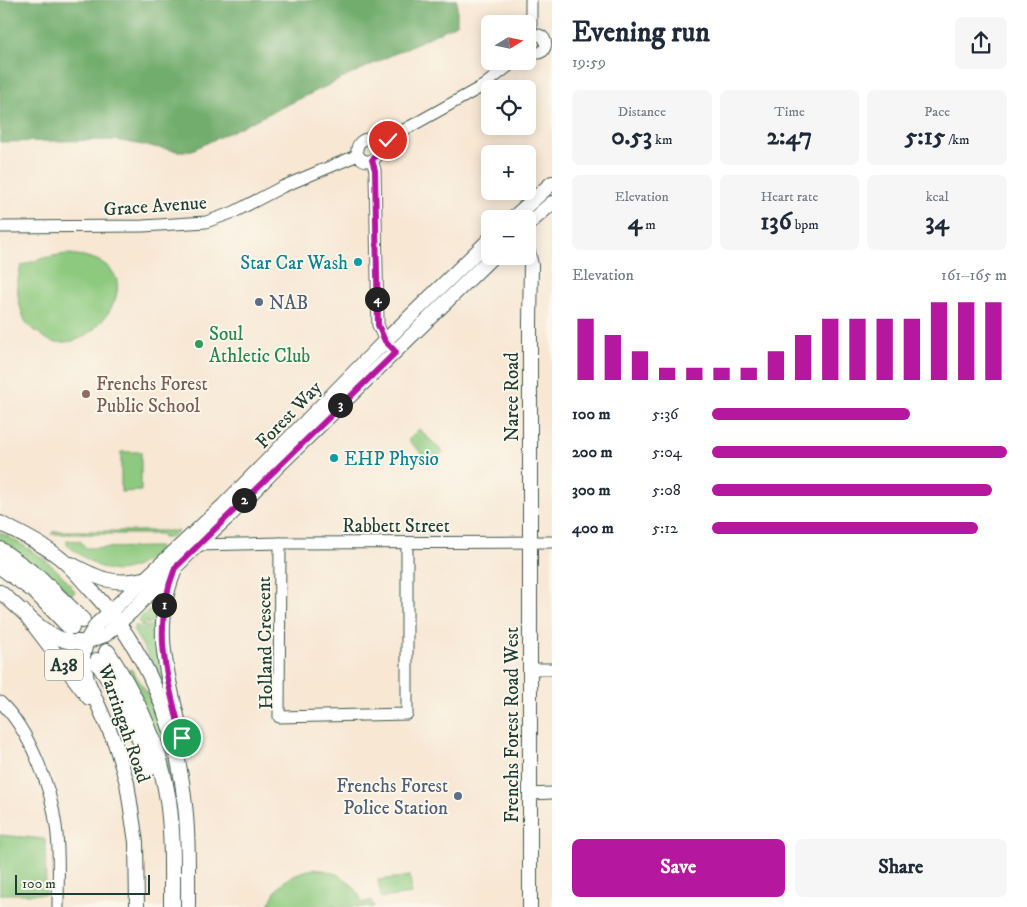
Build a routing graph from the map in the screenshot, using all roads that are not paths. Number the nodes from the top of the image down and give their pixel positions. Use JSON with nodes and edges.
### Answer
{"nodes":[{"id":1,"x":531,"y":0,"type":"edge"},
{"id":2,"x":530,"y":15,"type":"edge"},
{"id":3,"x":548,"y":37,"type":"edge"},
{"id":4,"x":536,"y":38,"type":"edge"},
{"id":5,"x":536,"y":54,"type":"edge"},
{"id":6,"x":504,"y":70,"type":"edge"},
{"id":7,"x":377,"y":145,"type":"junction"},
{"id":8,"x":358,"y":155,"type":"junction"},
{"id":9,"x":372,"y":160,"type":"junction"},
{"id":10,"x":552,"y":183,"type":"edge"},
{"id":11,"x":552,"y":203,"type":"edge"},
{"id":12,"x":522,"y":210,"type":"edge"},
{"id":13,"x":536,"y":217,"type":"edge"},
{"id":14,"x":0,"y":227,"type":"edge"},
{"id":15,"x":481,"y":248,"type":"edge"},
{"id":16,"x":485,"y":265,"type":"edge"},
{"id":17,"x":531,"y":265,"type":"edge"},
{"id":18,"x":385,"y":341,"type":"junction"},
{"id":19,"x":396,"y":352,"type":"junction"},
{"id":20,"x":0,"y":523,"type":"edge"},
{"id":21,"x":280,"y":542,"type":"junction"},
{"id":22,"x":529,"y":542,"type":"junction"},
{"id":23,"x":552,"y":542,"type":"edge"},
{"id":24,"x":407,"y":543,"type":"junction"},
{"id":25,"x":197,"y":545,"type":"junction"},
{"id":26,"x":0,"y":550,"type":"edge"},
{"id":27,"x":58,"y":556,"type":"junction"},
{"id":28,"x":0,"y":566,"type":"edge"},
{"id":29,"x":175,"y":568,"type":"junction"},
{"id":30,"x":144,"y":579,"type":"junction"},
{"id":31,"x":0,"y":592,"type":"edge"},
{"id":32,"x":23,"y":611,"type":"junction"},
{"id":33,"x":110,"y":611,"type":"junction"},
{"id":34,"x":119,"y":623,"type":"junction"},
{"id":35,"x":85,"y":629,"type":"junction"},
{"id":36,"x":86,"y":642,"type":"junction"},
{"id":37,"x":96,"y":657,"type":"junction"},
{"id":38,"x":529,"y":669,"type":"junction"},
{"id":39,"x":552,"y":669,"type":"edge"},
{"id":40,"x":0,"y":702,"type":"edge"},
{"id":41,"x":104,"y":718,"type":"junction"},
{"id":42,"x":552,"y":793,"type":"edge"},
{"id":43,"x":530,"y":794,"type":"junction"},
{"id":44,"x":188,"y":846,"type":"junction"},
{"id":45,"x":58,"y":907,"type":"edge"},
{"id":46,"x":137,"y":907,"type":"edge"},
{"id":47,"x":162,"y":907,"type":"edge"},
{"id":48,"x":172,"y":907,"type":"edge"},
{"id":49,"x":188,"y":907,"type":"edge"},
{"id":50,"x":530,"y":907,"type":"edge"}],
"edges":[{"from":1,"to":2,"type":"street"},
{"from":3,"to":4,"type":"street"},
{"from":3,"to":5,"type":"street"},
{"from":6,"to":7,"type":"street"},
{"from":7,"to":8,"type":"street"},
{"from":7,"to":9,"type":"street"},
{"from":8,"to":9,"type":"street"},
{"from":8,"to":14,"type":"street","name":"Grace Avenue"},
{"from":9,"to":18,"type":"street"},
{"from":10,"to":12,"type":"main road"},
{"from":11,"to":13,"type":"main road"},
{"from":15,"to":18,"type":"main road","name":"Forest Way"},
{"from":16,"to":19,"type":"main road","name":"Forest Way"},
{"from":17,"to":22,"type":"main road","name":"Naree Road"},
{"from":18,"to":19,"type":"street"},
{"from":18,"to":30,"type":"main road","name":"Forest Way"},
{"from":19,"to":25,"type":"main road","name":"Forest Way"},
{"from":20,"to":27,"type":"main road","name":"Warringah Road"},
{"from":21,"to":24,"type":"street","name":"Rabbett Street"},
{"from":21,"to":24,"type":"street","name":"Holland Crescent"},
{"from":21,"to":25,"type":"street","name":"Rabbett Street"},
{"from":22,"to":23,"type":"street","name":"Rabbett Street"},
{"from":22,"to":24,"type":"street","name":"Rabbett Street"},
{"from":22,"to":38,"type":"main road","name":"Frenchs Forest Road West"},
{"from":25,"to":29,"type":"main road","name":"Forest Way"},
{"from":26,"to":35,"type":"highway"},
{"from":27,"to":30,"type":"main road"},
{"from":27,"to":33,"type":"main road","name":"Warringah Road"},
{"from":28,"to":35,"type":"highway","number":"A38"},
{"from":29,"to":34,"type":"main road","name":"Forest Way"},
{"from":29,"to":44,"type":"main road"},
{"from":30,"to":33,"type":"main road","name":"Forest Way"},
{"from":31,"to":32,"type":"main road","name":"Warringah Road","number":"A38"},
{"from":32,"to":35,"type":"main road","name":"Warringah Road"},
{"from":32,"to":41,"type":"main road","number":"A38"},
{"from":33,"to":34,"type":"main road","name":"Warringah Road"},
{"from":33,"to":35,"type":"main road","name":"Warringah Road"},
{"from":34,"to":35,"type":"main road","name":"Warringah Road"},
{"from":34,"to":44,"type":"main road","name":"Warringah Road"},
{"from":35,"to":36,"type":"main road","name":"Warringah Road","bridge":true},
{"from":35,"to":36,"type":"main road","name":"Warringah Road","bridge":true},
{"from":36,"to":37,"type":"main road","name":"Warringah Road","bridge":true},
{"from":37,"to":41,"type":"main road","name":"Warringah Road"},
{"from":37,"to":47,"type":"highway","name":"Warringah Road","number":"A38"},
{"from":37,"to":48,"type":"highway","name":"Warringah Road","number":"A38"},
{"from":38,"to":39,"type":"street"},
{"from":38,"to":43,"type":"main road","name":"Frenchs Forest Road West"},
{"from":40,"to":45,"type":"street"},
{"from":41,"to":46,"type":"main road","name":"Warringah Road","number":"A38"},
{"from":42,"to":43,"type":"street"},
{"from":43,"to":50,"type":"main road","name":"Frenchs Forest Road West"},
{"from":44,"to":49,"type":"main road","name":"Warringah Road"}]}
